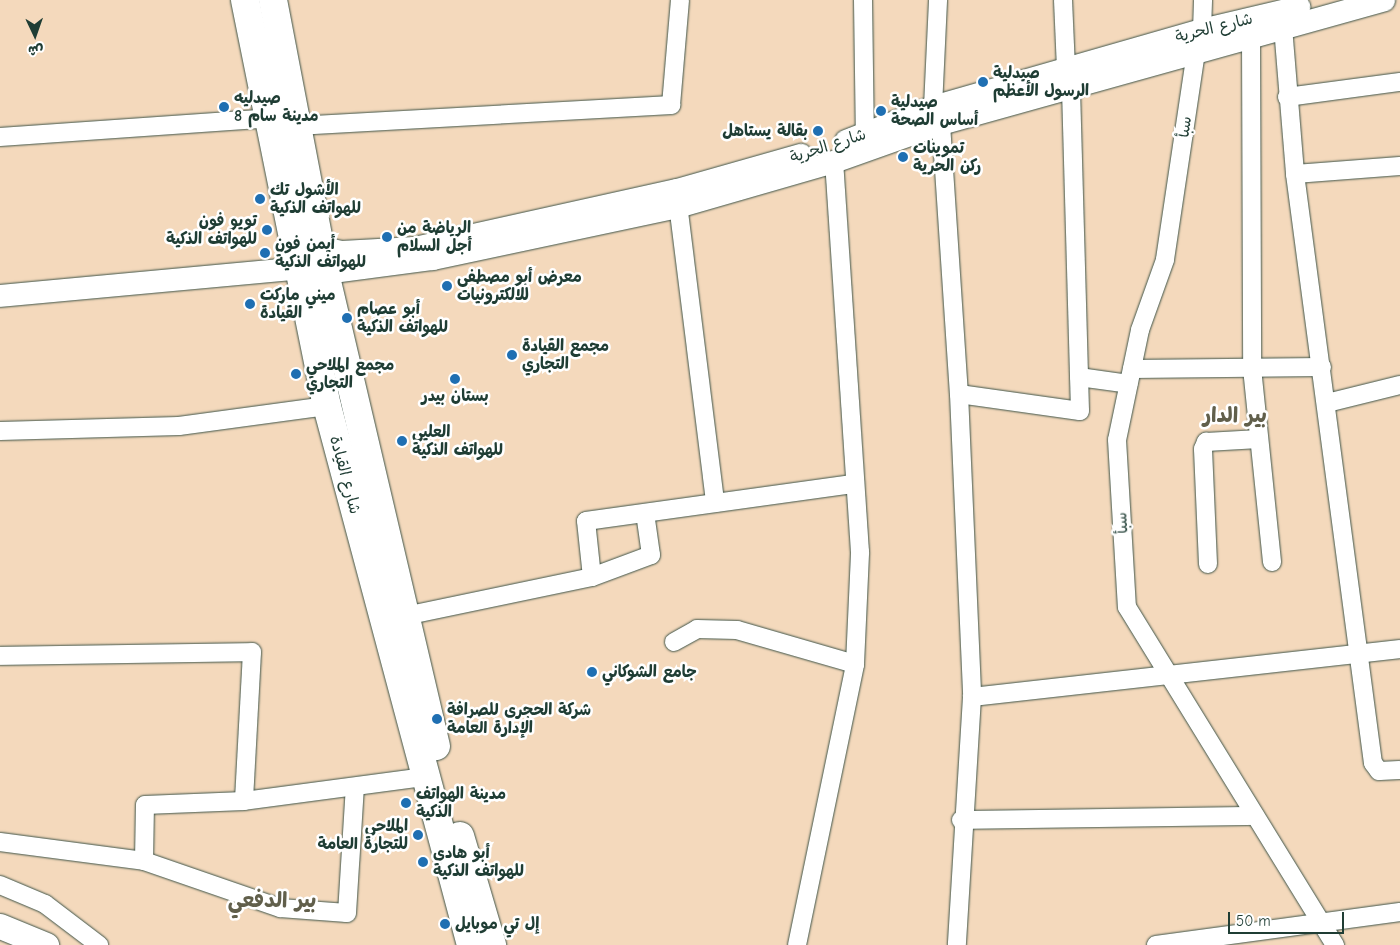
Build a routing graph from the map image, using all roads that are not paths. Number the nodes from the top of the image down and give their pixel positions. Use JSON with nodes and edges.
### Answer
{"nodes":[{"id":1,"x":245,"y":0,"type":"edge"},
{"id":2,"x":273,"y":0,"type":"edge"},
{"id":3,"x":680,"y":0,"type":"edge"},
{"id":4,"x":863,"y":0,"type":"edge"},
{"id":5,"x":938,"y":0,"type":"edge"},
{"id":6,"x":1063,"y":0,"type":"edge"},
{"id":7,"x":1203,"y":0,"type":"edge"},
{"id":8,"x":1324,"y":0,"type":"edge"},
{"id":9,"x":1384,"y":0,"type":"edge"},
{"id":10,"x":1283,"y":27,"type":"junction"},
{"id":11,"x":1202,"y":30,"type":"junction"},
{"id":12,"x":1251,"y":36,"type":"junction"},
{"id":13,"x":1196,"y":52,"type":"junction"},
{"id":14,"x":1068,"y":79,"type":"junction"},
{"id":15,"x":1400,"y":82,"type":"edge"},
{"id":16,"x":1287,"y":97,"type":"junction"},
{"id":17,"x":937,"y":116,"type":"junction"},
{"id":18,"x":269,"y":118,"type":"junction"},
{"id":19,"x":296,"y":126,"type":"junction"},
{"id":20,"x":865,"y":135,"type":"junction"},
{"id":21,"x":0,"y":136,"type":"edge"},
{"id":22,"x":834,"y":162,"type":"junction"},
{"id":23,"x":1400,"y":166,"type":"edge"},
{"id":24,"x":1296,"y":174,"type":"junction"},
{"id":25,"x":678,"y":198,"type":"junction"},
{"id":26,"x":311,"y":261,"type":"junction"},
{"id":27,"x":0,"y":282,"type":"edge"},
{"id":28,"x":0,"y":296,"type":"edge"},
{"id":29,"x":1322,"y":367,"type":"junction"},
{"id":30,"x":1252,"y":368,"type":"junction"},
{"id":31,"x":1130,"y":376,"type":"junction"},
{"id":32,"x":1079,"y":377,"type":"junction"},
{"id":33,"x":1400,"y":385,"type":"edge"},
{"id":34,"x":959,"y":394,"type":"junction"},
{"id":35,"x":1326,"y":403,"type":"junction"},
{"id":36,"x":327,"y":406,"type":"junction"},
{"id":37,"x":0,"y":431,"type":"edge"},
{"id":38,"x":1259,"y":439,"type":"junction"},
{"id":39,"x":854,"y":484,"type":"junction"},
{"id":40,"x":715,"y":503,"type":"junction"},
{"id":41,"x":645,"y":513,"type":"junction"},
{"id":42,"x":1272,"y":562,"type":"dead end"},
{"id":43,"x":1208,"y":564,"type":"dead end"},
{"id":44,"x":592,"y":577,"type":"junction"},
{"id":45,"x":405,"y":616,"type":"junction"},
{"id":46,"x":674,"y":642,"type":"dead end"},
{"id":47,"x":1400,"y":649,"type":"edge"},
{"id":48,"x":1361,"y":655,"type":"junction"},
{"id":49,"x":0,"y":656,"type":"edge"},
{"id":50,"x":855,"y":664,"type":"junction"},
{"id":51,"x":1170,"y":678,"type":"junction"},
{"id":52,"x":972,"y":696,"type":"junction"},
{"id":53,"x":1400,"y":770,"type":"edge"},
{"id":54,"x":425,"y":778,"type":"junction"},
{"id":55,"x":355,"y":786,"type":"junction"},
{"id":56,"x":244,"y":801,"type":"junction"},
{"id":57,"x":1255,"y":816,"type":"junction"},
{"id":58,"x":961,"y":820,"type":"junction"},
{"id":59,"x":0,"y":842,"type":"edge"},
{"id":60,"x":144,"y":861,"type":"junction"},
{"id":61,"x":0,"y":885,"type":"edge"},
{"id":62,"x":1400,"y":912,"type":"edge"},
{"id":63,"x":1319,"y":921,"type":"junction"},
{"id":64,"x":0,"y":926,"type":"edge"},
{"id":65,"x":1175,"y":944,"type":"edge"},
{"id":66,"x":46,"y":945,"type":"edge"},
{"id":67,"x":99,"y":945,"type":"edge"},
{"id":68,"x":470,"y":945,"type":"edge"},
{"id":69,"x":492,"y":945,"type":"edge"},
{"id":70,"x":797,"y":945,"type":"edge"},
{"id":71,"x":957,"y":945,"type":"edge"},
{"id":72,"x":1156,"y":945,"type":"edge"},
{"id":73,"x":1335,"y":945,"type":"edge"}],
"edges":[{"from":1,"to":18,"type":"main road","name":"شارع القيادة"},
{"from":2,"to":19,"type":"main road","name":"شارع القيادة"},
{"from":3,"to":19,"type":"street"},
{"from":4,"to":20,"type":"street"},
{"from":5,"to":17,"type":"street"},
{"from":6,"to":14,"type":"street"},
{"from":7,"to":11,"type":"street"},
{"from":8,"to":11,"type":"street","name":"شارع الحرية"},
{"from":9,"to":10,"type":"street"},
{"from":10,"to":12,"type":"street"},
{"from":10,"to":16,"type":"street"},
{"from":11,"to":14,"type":"street","name":"شارع الحرية"},
{"from":12,"to":13,"type":"street"},
{"from":12,"to":30,"type":"street"},
{"from":13,"to":14,"type":"street"},
{"from":13,"to":31,"type":"street","name":"سبأ"},
{"from":14,"to":17,"type":"street","name":"شارع الحرية"},
{"from":14,"to":32,"type":"street"},
{"from":15,"to":16,"type":"street"},
{"from":16,"to":24,"type":"street"},
{"from":17,"to":20,"type":"street","name":"شارع الحرية"},
{"from":17,"to":22,"type":"street"},
{"from":17,"to":34,"type":"street"},
{"from":18,"to":21,"type":"street"},
{"from":18,"to":26,"type":"main road","name":"شارع القيادة"},
{"from":19,"to":26,"type":"main road","name":"شارع القيادة"},
{"from":20,"to":25,"type":"street","name":"شارع الحرية"},
{"from":22,"to":25,"type":"street"},
{"from":22,"to":39,"type":"street"},
{"from":23,"to":24,"type":"street"},
{"from":24,"to":29,"type":"street"},
{"from":25,"to":26,"type":"street"},
{"from":25,"to":40,"type":"street"},
{"from":26,"to":27,"type":"street"},
{"from":26,"to":28,"type":"street"},
{"from":26,"to":36,"type":"main road","name":"شارع القيادة"},
{"from":26,"to":45,"type":"main road","name":"شارع القيادة"},
{"from":29,"to":30,"type":"street"},
{"from":29,"to":35,"type":"street"},
{"from":30,"to":31,"type":"street"},
{"from":30,"to":38,"type":"street"},
{"from":31,"to":32,"type":"street"},
{"from":31,"to":51,"type":"street","name":"سبأ"},
{"from":32,"to":34,"type":"street"},
{"from":33,"to":35,"type":"street"},
{"from":34,"to":52,"type":"street"},
{"from":35,"to":48,"type":"street"},
{"from":36,"to":37,"type":"street"},
{"from":36,"to":54,"type":"main road","name":"شارع القيادة"},
{"from":38,"to":42,"type":"street"},
{"from":38,"to":43,"type":"street"},
{"from":39,"to":40,"type":"street"},
{"from":39,"to":50,"type":"street"},
{"from":40,"to":41,"type":"street"},
{"from":41,"to":44,"type":"street"},
{"from":41,"to":44,"type":"street"},
{"from":44,"to":45,"type":"street"},
{"from":45,"to":69,"type":"main road","name":"شارع القيادة"},
{"from":46,"to":50,"type":"street"},
{"from":47,"to":48,"type":"street"},
{"from":48,"to":51,"type":"street"},
{"from":48,"to":53,"type":"street"},
{"from":49,"to":56,"type":"street"},
{"from":50,"to":70,"type":"street"},
{"from":51,"to":52,"type":"street"},
{"from":51,"to":57,"type":"street","name":"سبأ"},
{"from":52,"to":58,"type":"street"},
{"from":54,"to":55,"type":"street"},
{"from":54,"to":68,"type":"main road","name":"شارع القيادة"},
{"from":55,"to":56,"type":"street"},
{"from":55,"to":60,"type":"street"},
{"from":56,"to":60,"type":"street"},
{"from":57,"to":58,"type":"street"},
{"from":57,"to":63,"type":"street","name":"سبأ"},
{"from":58,"to":71,"type":"street"},
{"from":59,"to":60,"type":"street"},
{"from":61,"to":67,"type":"street"},
{"from":62,"to":63,"type":"street"},
{"from":63,"to":65,"type":"street"},
{"from":63,"to":73,"type":"street","name":"سبأ"},
{"from":64,"to":66,"type":"main road"},
{"from":65,"to":72,"type":"street"}]}
